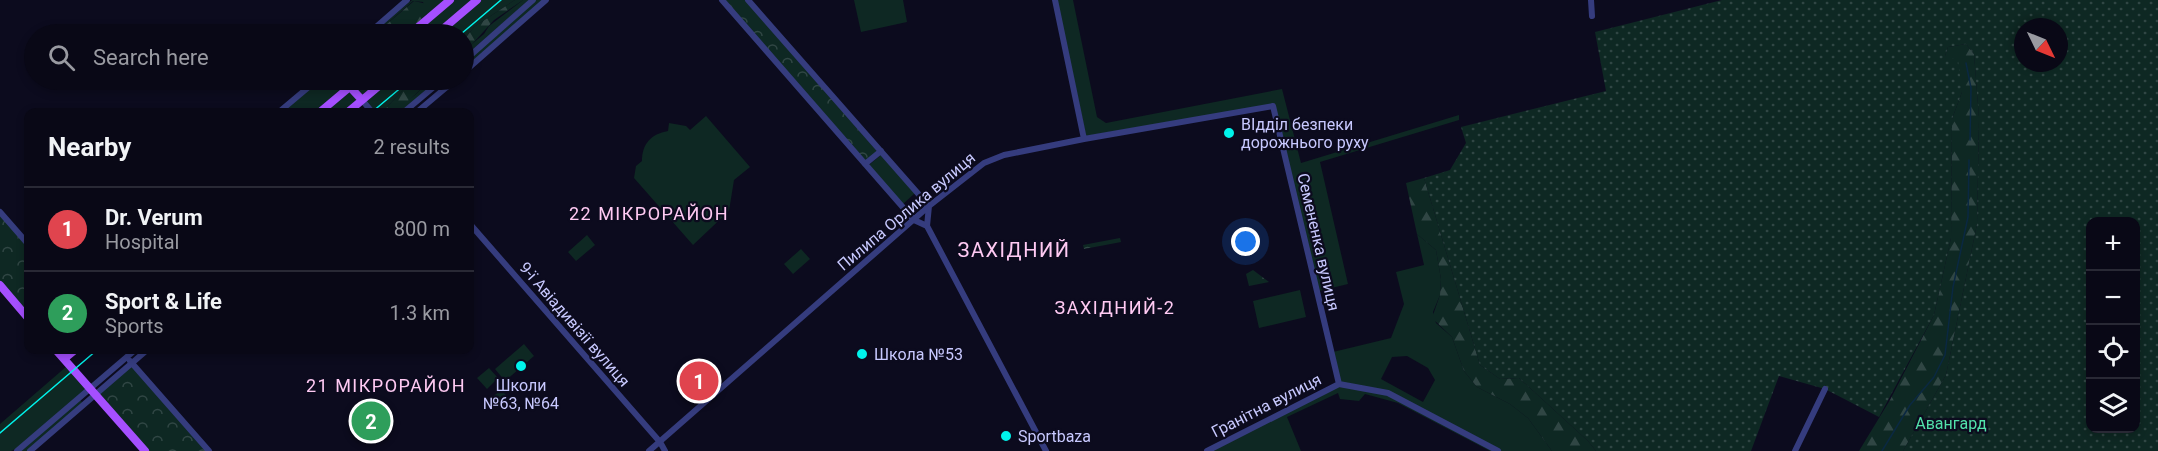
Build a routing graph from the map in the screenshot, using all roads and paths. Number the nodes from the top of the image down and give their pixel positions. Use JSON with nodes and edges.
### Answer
{"nodes":[{"id":1,"x":407,"y":0,"type":"edge"},
{"id":2,"x":450,"y":0,"type":"edge"},
{"id":3,"x":477,"y":0,"type":"edge"},
{"id":4,"x":533,"y":0,"type":"edge"},
{"id":5,"x":546,"y":0,"type":"edge"},
{"id":6,"x":722,"y":0,"type":"edge"},
{"id":7,"x":748,"y":0,"type":"edge"},
{"id":8,"x":1055,"y":0,"type":"edge"},
{"id":9,"x":1591,"y":0,"type":"edge"},
{"id":10,"x":1592,"y":16,"type":"dead end"},
{"id":11,"x":379,"y":24,"type":"edge"},
{"id":12,"x":422,"y":24,"type":"edge"},
{"id":13,"x":449,"y":24,"type":"edge"},
{"id":14,"x":474,"y":52,"type":"edge"},
{"id":15,"x":474,"y":63,"type":"edge"},
{"id":16,"x":305,"y":90,"type":"edge"},
{"id":17,"x":346,"y":90,"type":"edge"},
{"id":18,"x":353,"y":90,"type":"edge"},
{"id":19,"x":374,"y":90,"type":"edge"},
{"id":20,"x":430,"y":90,"type":"edge"},
{"id":21,"x":443,"y":90,"type":"edge"},
{"id":22,"x":362,"y":100,"type":"junction"},
{"id":23,"x":1273,"y":106,"type":"joint"},
{"id":24,"x":284,"y":108,"type":"edge"},
{"id":25,"x":325,"y":108,"type":"edge"},
{"id":26,"x":353,"y":108,"type":"edge"},
{"id":27,"x":369,"y":108,"type":"edge"},
{"id":28,"x":409,"y":108,"type":"edge"},
{"id":29,"x":422,"y":108,"type":"edge"},
{"id":30,"x":1084,"y":139,"type":"junction"},
{"id":31,"x":880,"y":151,"type":"junction"},
{"id":32,"x":866,"y":164,"type":"junction"},
{"id":33,"x":929,"y":206,"type":"junction"},
{"id":34,"x":0,"y":212,"type":"edge"},
{"id":35,"x":914,"y":220,"type":"junction"},
{"id":36,"x":927,"y":226,"type":"junction"},
{"id":37,"x":474,"y":229,"type":"edge"},
{"id":38,"x":24,"y":239,"type":"edge"},
{"id":39,"x":0,"y":285,"type":"edge"},
{"id":40,"x":24,"y":313,"type":"edge"},
{"id":41,"x":60,"y":354,"type":"edge"},
{"id":42,"x":70,"y":354,"type":"edge"},
{"id":43,"x":130,"y":354,"type":"edge"},
{"id":44,"x":142,"y":354,"type":"edge"},
{"id":45,"x":127,"y":357,"type":"junction"},
{"id":46,"x":64,"y":359,"type":"junction"},
{"id":47,"x":132,"y":363,"type":"junction"},
{"id":48,"x":1339,"y":384,"type":"junction"},
{"id":49,"x":1826,"y":389,"type":"dead end"},
{"id":50,"x":93,"y":392,"type":"junction"},
{"id":51,"x":660,"y":442,"type":"junction"},
{"id":52,"x":18,"y":451,"type":"edge"},
{"id":53,"x":30,"y":451,"type":"edge"},
{"id":54,"x":145,"y":451,"type":"edge"},
{"id":55,"x":209,"y":451,"type":"edge"},
{"id":56,"x":649,"y":451,"type":"edge"},
{"id":57,"x":665,"y":451,"type":"edge"},
{"id":58,"x":1046,"y":451,"type":"edge"},
{"id":59,"x":1207,"y":451,"type":"edge"},
{"id":60,"x":1498,"y":451,"type":"edge"},
{"id":61,"x":1795,"y":451,"type":"edge"}],
"edges":[{"from":1,"to":11,"type":"street"},
{"from":2,"to":12,"type":"main road"},
{"from":3,"to":13,"type":"main road"},
{"from":4,"to":14,"type":"street"},
{"from":5,"to":15,"type":"street"},
{"from":6,"to":32,"type":"street"},
{"from":7,"to":31,"type":"street"},
{"from":8,"to":30,"type":"street"},
{"from":9,"to":10,"type":"street"},
{"from":16,"to":24,"type":"street"},
{"from":17,"to":25,"type":"main road"},
{"from":18,"to":22,"type":"main road"},
{"from":19,"to":22,"type":"main road"},
{"from":20,"to":28,"type":"street"},
{"from":21,"to":29,"type":"street"},
{"from":22,"to":26,"type":"main road"},
{"from":22,"to":27,"type":"street"},
{"from":23,"to":30,"type":"street","name":"Пилипа Орлика вулиця"},
{"from":23,"to":48,"type":"street","name":"Семененка вулиця"},
{"from":30,"to":33,"type":"street","name":"Пилипа Орлика вулиця"},
{"from":31,"to":32,"type":"street"},
{"from":31,"to":33,"type":"street"},
{"from":32,"to":35,"type":"street"},
{"from":33,"to":35,"type":"street","name":"Пилипа Орлика вулиця"},
{"from":33,"to":36,"type":"street"},
{"from":34,"to":38,"type":"street"},
{"from":35,"to":36,"type":"street"},
{"from":35,"to":51,"type":"street","name":"Пилипа Орлика вулиця"},
{"from":36,"to":58,"type":"street"},
{"from":37,"to":51,"type":"street","name":"9-ї Авіадивізії вулиця"},
{"from":39,"to":40,"type":"main road"},
{"from":41,"to":46,"type":"main road"},
{"from":42,"to":46,"type":"main road"},
{"from":43,"to":45,"type":"street"},
{"from":44,"to":47,"type":"street"},
{"from":45,"to":47,"type":"street"},
{"from":45,"to":50,"type":"street"},
{"from":46,"to":50,"type":"main road"},
{"from":47,"to":50,"type":"street"},
{"from":47,"to":55,"type":"street"},
{"from":48,"to":59,"type":"street","name":"Гранітна вулиця"},
{"from":48,"to":60,"type":"street"},
{"from":49,"to":61,"type":"street"},
{"from":50,"to":52,"type":"street"},
{"from":50,"to":53,"type":"street"},
{"from":50,"to":54,"type":"main road"},
{"from":51,"to":56,"type":"street","name":"Пилипа Орлика вулиця"},
{"from":51,"to":57,"type":"street","name":"9-ї Авіадивізії вулиця"}]}
